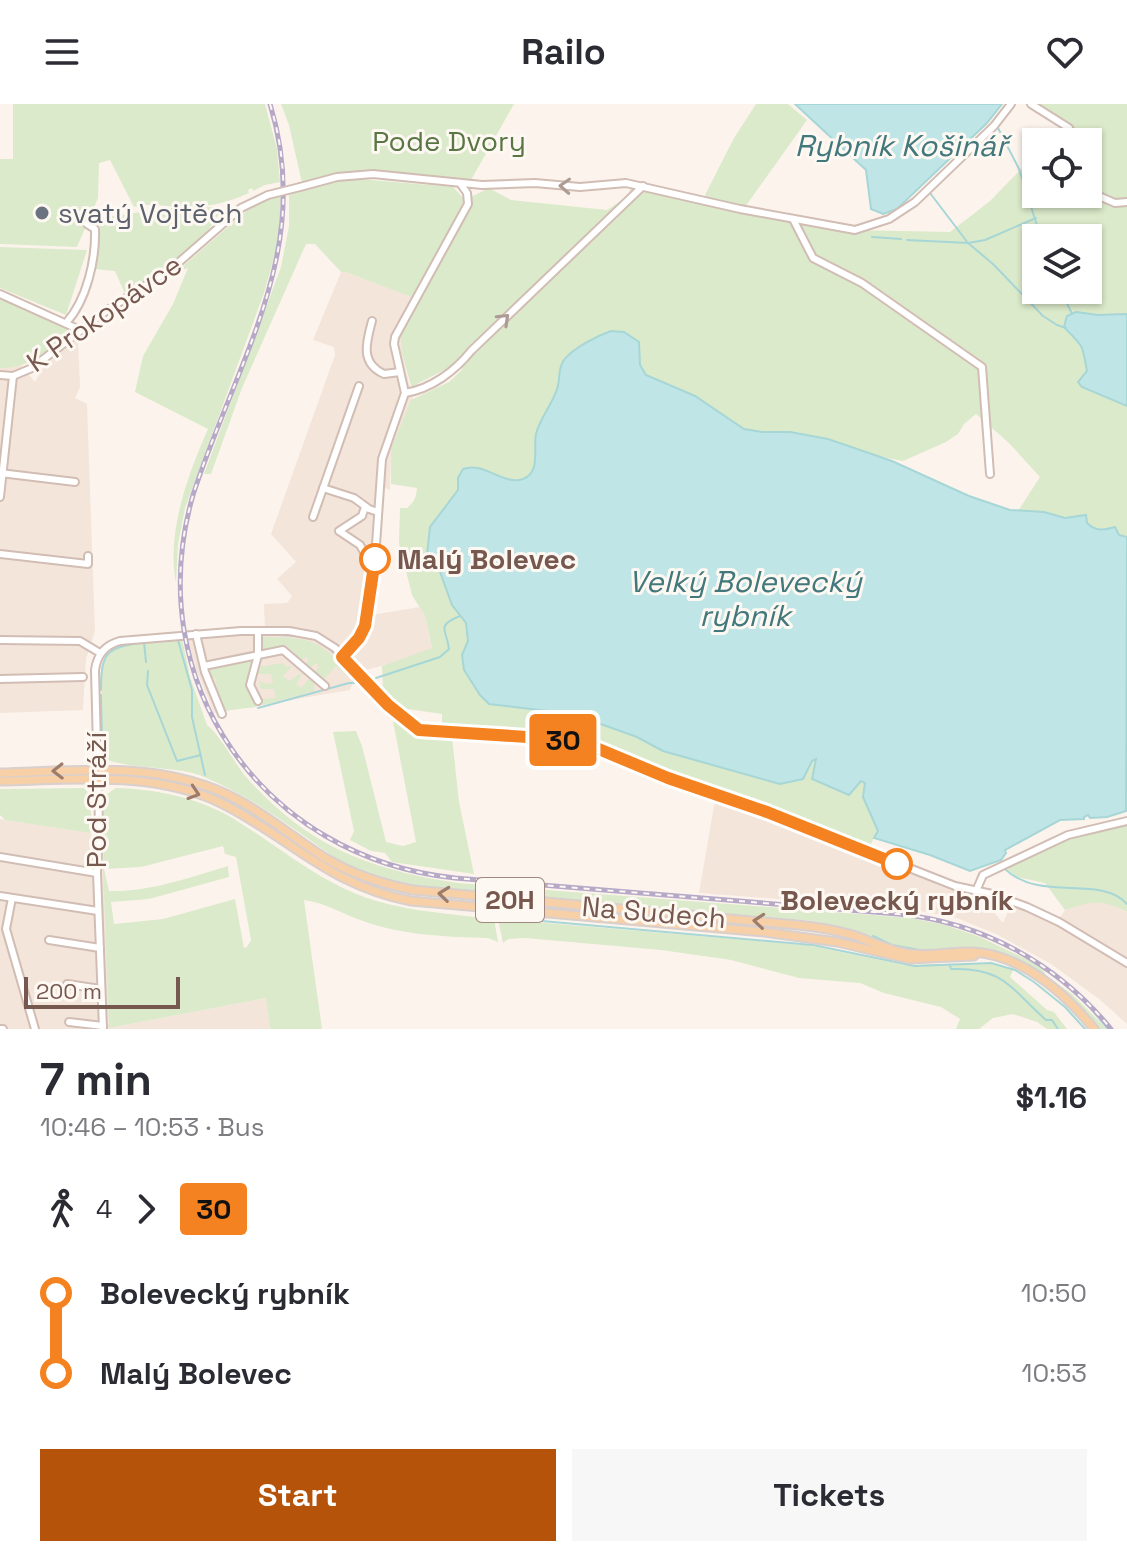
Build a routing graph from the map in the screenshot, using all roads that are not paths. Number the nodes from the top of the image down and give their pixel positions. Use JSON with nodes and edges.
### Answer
{"nodes":[{"id":1,"x":1011,"y":104,"type":"edge"},
{"id":2,"x":1031,"y":104,"type":"edge"},
{"id":3,"x":1069,"y":128,"type":"edge"},
{"id":4,"x":460,"y":183,"type":"junction"},
{"id":5,"x":643,"y":186,"type":"junction"},
{"id":6,"x":1102,"y":197,"type":"edge"},
{"id":7,"x":1127,"y":202,"type":"edge"},
{"id":8,"x":793,"y":219,"type":"junction"},
{"id":9,"x":87,"y":224,"type":"dead end"},
{"id":10,"x":0,"y":294,"type":"edge"},
{"id":11,"x":372,"y":321,"type":"dead end"},
{"id":12,"x":66,"y":323,"type":"junction"},
{"id":13,"x":80,"y":330,"type":"junction"},
{"id":14,"x":400,"y":372,"type":"junction"},
{"id":15,"x":0,"y":375,"type":"edge"},
{"id":16,"x":13,"y":376,"type":"junction"},
{"id":17,"x":359,"y":386,"type":"dead end"},
{"id":18,"x":405,"y":393,"type":"junction"},
{"id":19,"x":1,"y":473,"type":"edge"},
{"id":20,"x":990,"y":474,"type":"dead end"},
{"id":21,"x":75,"y":482,"type":"dead end"},
{"id":22,"x":323,"y":488,"type":"junction"},
{"id":23,"x":0,"y":497,"type":"edge"},
{"id":24,"x":365,"y":507,"type":"junction"},
{"id":25,"x":378,"y":512,"type":"junction"},
{"id":26,"x":313,"y":517,"type":"dead end"},
{"id":27,"x":360,"y":545,"type":"junction"},
{"id":28,"x":376,"y":545,"type":"junction"},
{"id":29,"x":0,"y":554,"type":"edge"},
{"id":30,"x":88,"y":556,"type":"dead end"},
{"id":31,"x":374,"y":570,"type":"junction"},
{"id":32,"x":258,"y":631,"type":"junction"},
{"id":33,"x":196,"y":634,"type":"junction"},
{"id":34,"x":0,"y":640,"type":"edge"},
{"id":35,"x":100,"y":653,"type":"junction"},
{"id":36,"x":258,"y":655,"type":"junction"},
{"id":37,"x":342,"y":657,"type":"junction"},
{"id":38,"x":204,"y":666,"type":"junction"},
{"id":39,"x":83,"y":677,"type":"dead end"},
{"id":40,"x":0,"y":679,"type":"edge"},
{"id":41,"x":325,"y":686,"type":"dead end"},
{"id":42,"x":258,"y":701,"type":"dead end"},
{"id":43,"x":222,"y":714,"type":"dead end"},
{"id":44,"x":97,"y":770,"type":"junction"},
{"id":45,"x":0,"y":773,"type":"edge"},
{"id":46,"x":97,"y":780,"type":"junction"},
{"id":47,"x":0,"y":781,"type":"edge"},
{"id":48,"x":1127,"y":821,"type":"edge"},
{"id":49,"x":0,"y":857,"type":"edge"},
{"id":50,"x":97,"y":873,"type":"junction"},
{"id":51,"x":976,"y":889,"type":"junction"},
{"id":52,"x":0,"y":896,"type":"edge"},
{"id":53,"x":12,"y":898,"type":"junction"},
{"id":54,"x":98,"y":911,"type":"junction"},
{"id":55,"x":49,"y":940,"type":"dead end"},
{"id":56,"x":100,"y":948,"type":"junction"},
{"id":57,"x":996,"y":956,"type":"junction"},
{"id":58,"x":1127,"y":963,"type":"edge"},
{"id":59,"x":67,"y":984,"type":"dead end"},
{"id":60,"x":101,"y":989,"type":"junction"},
{"id":61,"x":69,"y":1022,"type":"dead end"},
{"id":62,"x":103,"y":1028,"type":"edge"},
{"id":63,"x":35,"y":1029,"type":"edge"},
{"id":64,"x":1094,"y":1029,"type":"edge"}],
"edges":[{"from":1,"to":8,"type":"street"},
{"from":2,"to":3,"type":"street"},
{"from":5,"to":4,"type":"street","one_way":true},
{"from":4,"to":13,"type":"street","name":"K Prokopávce","bridge":true},
{"from":4,"to":14,"type":"street"},
{"from":5,"to":8,"type":"street"},
{"from":18,"to":5,"type":"street","one_way":true},
{"from":6,"to":7,"type":"street"},
{"from":8,"to":20,"type":"street"},
{"from":9,"to":12,"type":"street"},
{"from":10,"to":12,"type":"street"},
{"from":11,"to":14,"type":"street"},
{"from":12,"to":13,"type":"street"},
{"from":13,"to":16,"type":"street","name":"K Prokopávce"},
{"from":14,"to":18,"type":"street"},
{"from":15,"to":16,"type":"street","name":"K Prokopávce"},
{"from":16,"to":19,"type":"street","name":"K Prokopávce"},
{"from":17,"to":22,"type":"street"},
{"from":18,"to":25,"type":"street"},
{"from":19,"to":21,"type":"street"},
{"from":19,"to":23,"type":"street","name":"K Prokopávce"},
{"from":22,"to":24,"type":"street"},
{"from":22,"to":26,"type":"street"},
{"from":24,"to":25,"type":"street"},
{"from":24,"to":27,"type":"street"},
{"from":25,"to":28,"type":"street"},
{"from":27,"to":28,"type":"street"},
{"from":27,"to":31,"type":"street"},
{"from":28,"to":31,"type":"street"},
{"from":29,"to":30,"type":"street"},
{"from":31,"to":37,"type":"street"},
{"from":32,"to":33,"type":"street"},
{"from":32,"to":36,"type":"street"},
{"from":32,"to":37,"type":"street"},
{"from":33,"to":35,"type":"street"},
{"from":33,"to":38,"type":"street"},
{"from":34,"to":35,"type":"street"},
{"from":35,"to":44,"type":"street","name":"Pod Stráží"},
{"from":36,"to":38,"type":"street"},
{"from":36,"to":41,"type":"street"},
{"from":36,"to":42,"type":"street"},
{"from":37,"to":51,"type":"street"},
{"from":38,"to":43,"type":"street"},
{"from":39,"to":40,"type":"street"},
{"from":44,"to":45,"type":"main road","name":"Na Sudech","number":"20H","one_way":true},
{"from":44,"to":46,"type":"street","name":"Pod Stráží"},
{"from":57,"to":44,"type":"main road","name":"Na Sudech","number":"20H","one_way":true},
{"from":46,"to":47,"type":"main road","name":"Na Sudech","number":"20H"},
{"from":46,"to":50,"type":"street","name":"Pod Stráží"},
{"from":46,"to":57,"type":"main road","name":"Na Sudech","number":"20H","one_way":true},
{"from":48,"to":51,"type":"street"},
{"from":49,"to":50,"type":"street"},
{"from":50,"to":54,"type":"street","name":"Pod Stráží"},
{"from":51,"to":58,"type":"street"},
{"from":52,"to":53,"type":"street"},
{"from":53,"to":54,"type":"street"},
{"from":53,"to":63,"type":"street"},
{"from":54,"to":56,"type":"street","name":"Pod Stráží"},
{"from":55,"to":56,"type":"street"},
{"from":56,"to":60,"type":"street","name":"Pod Stráží"},
{"from":57,"to":64,"type":"main road","name":"Na Sudech","number":"20H"},
{"from":59,"to":60,"type":"street"},
{"from":60,"to":62,"type":"street","name":"Pod Stráží"},
{"from":61,"to":62,"type":"street","name":"Pod Stráží"}]}
